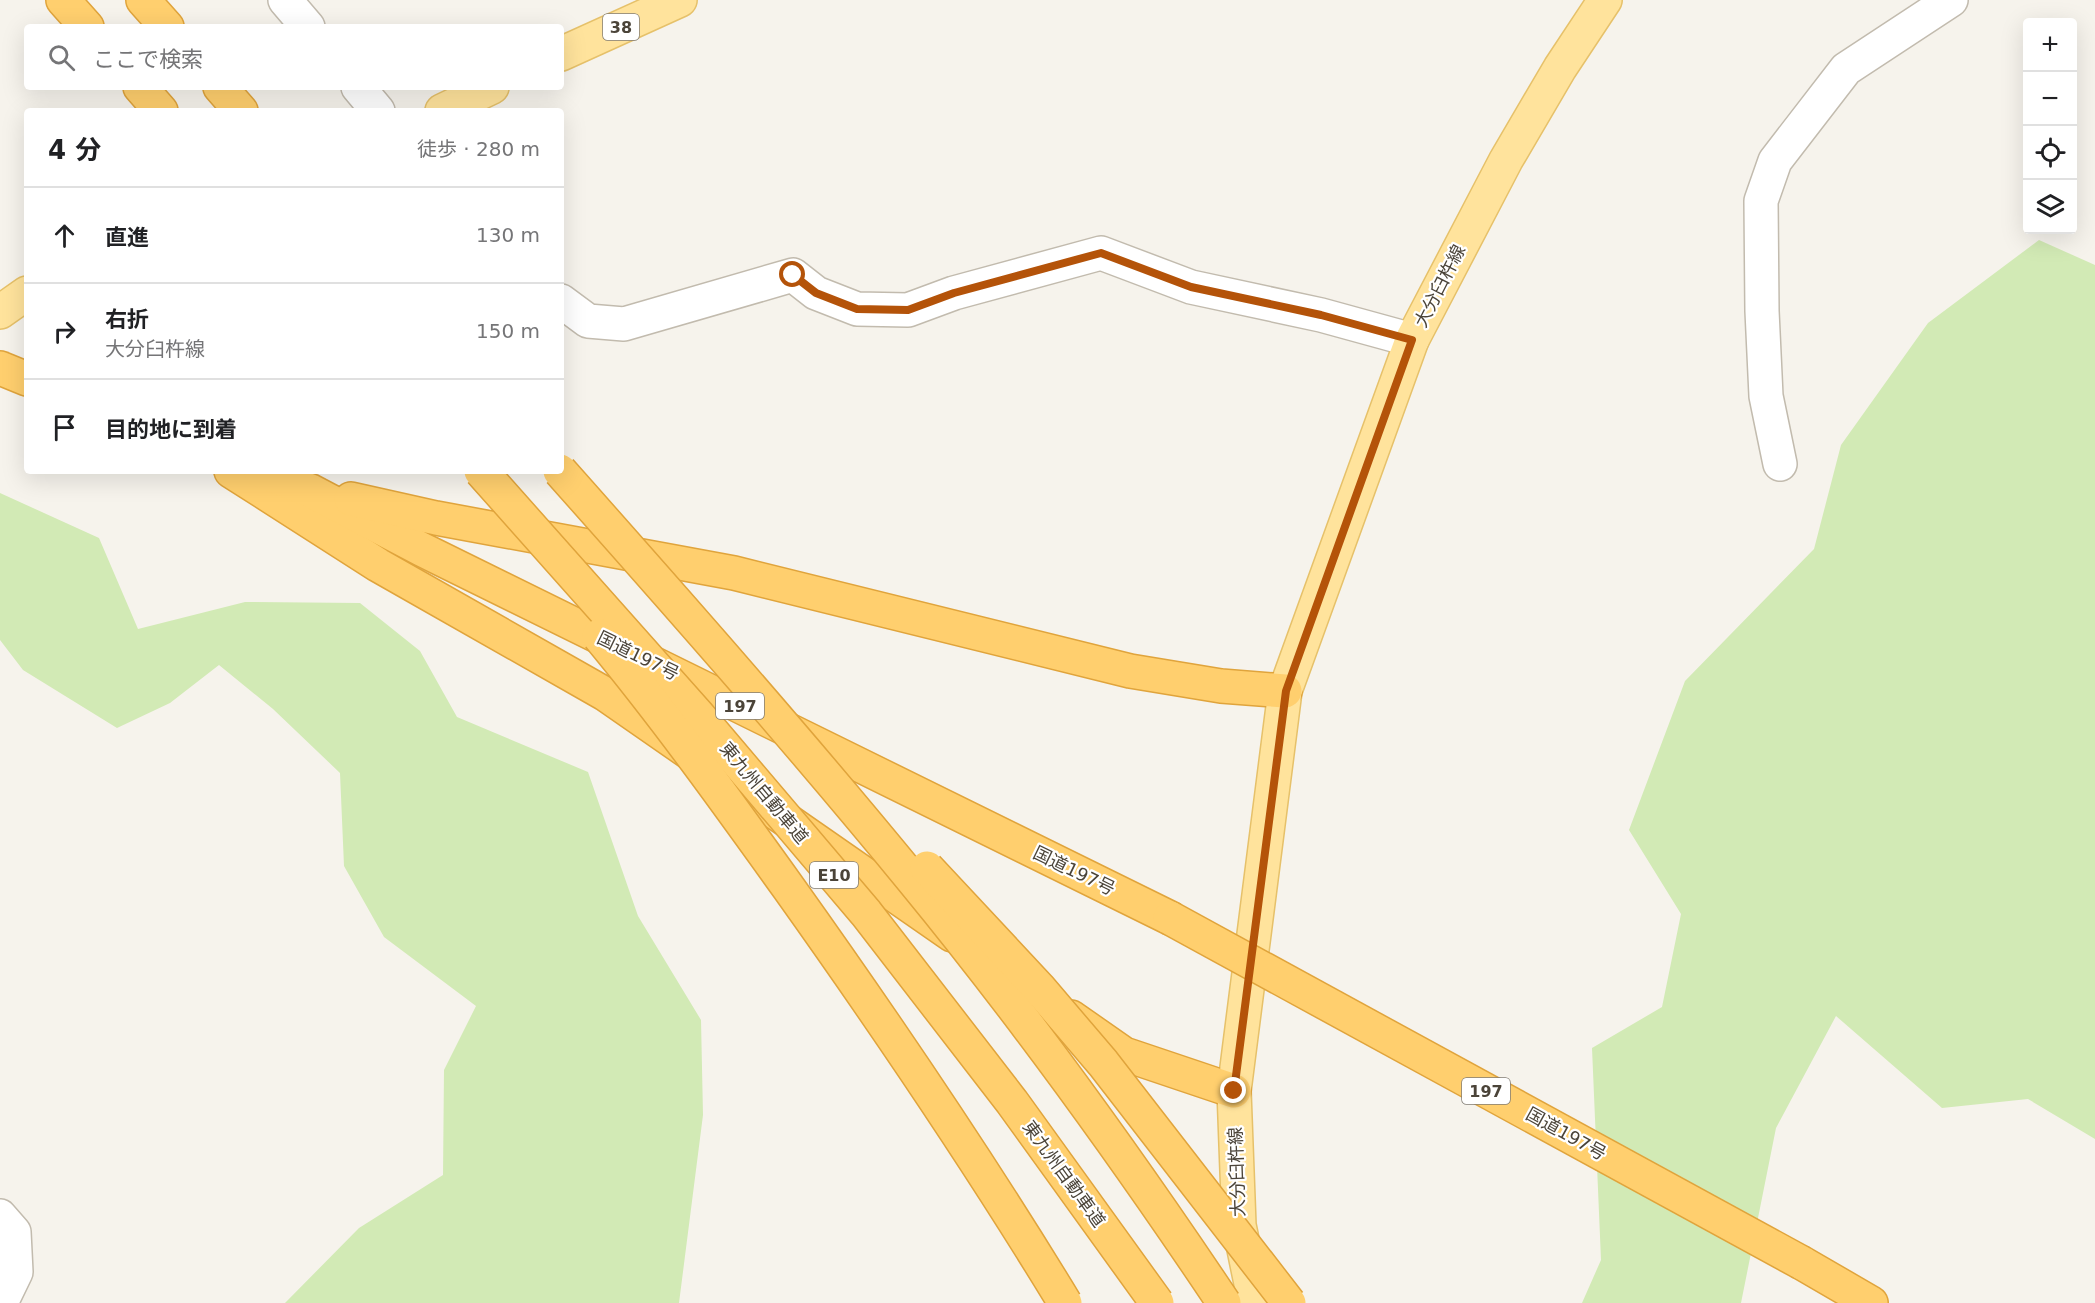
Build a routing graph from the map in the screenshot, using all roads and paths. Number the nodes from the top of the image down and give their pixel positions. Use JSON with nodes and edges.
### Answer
{"nodes":[{"id":1,"x":63,"y":0,"type":"edge"},
{"id":2,"x":143,"y":0,"type":"edge"},
{"id":3,"x":285,"y":0,"type":"edge"},
{"id":4,"x":680,"y":0,"type":"edge"},
{"id":5,"x":1605,"y":0,"type":"edge"},
{"id":6,"x":1951,"y":0,"type":"edge"},
{"id":7,"x":84,"y":24,"type":"edge"},
{"id":8,"x":163,"y":24,"type":"edge"},
{"id":9,"x":305,"y":24,"type":"edge"},
{"id":10,"x":564,"y":53,"type":"edge"},
{"id":11,"x":143,"y":90,"type":"edge"},
{"id":12,"x":223,"y":90,"type":"edge"},
{"id":13,"x":360,"y":90,"type":"edge"},
{"id":14,"x":486,"y":90,"type":"edge"},
{"id":15,"x":158,"y":108,"type":"edge"},
{"id":16,"x":238,"y":108,"type":"edge"},
{"id":17,"x":376,"y":108,"type":"edge"},
{"id":18,"x":448,"y":108,"type":"edge"},
{"id":19,"x":24,"y":295,"type":"edge"},
{"id":20,"x":564,"y":303,"type":"edge"},
{"id":21,"x":0,"y":312,"type":"edge"},
{"id":22,"x":1412,"y":340,"type":"junction"},
{"id":23,"x":0,"y":368,"type":"edge"},
{"id":24,"x":24,"y":378,"type":"edge"},
{"id":25,"x":1780,"y":464,"type":"dead end"},
{"id":26,"x":236,"y":474,"type":"edge"},
{"id":27,"x":269,"y":474,"type":"edge"},
{"id":28,"x":462,"y":474,"type":"edge"},
{"id":29,"x":484,"y":474,"type":"edge"},
{"id":30,"x":563,"y":474,"type":"edge"},
{"id":31,"x":311,"y":490,"type":"junction"},
{"id":32,"x":743,"y":677,"type":"junction"},
{"id":33,"x":1286,"y":691,"type":"junction"},
{"id":34,"x":1234,"y":1091,"type":"junction"},
{"id":35,"x":0,"y":1216,"type":"edge"},
{"id":36,"x":1,"y":1303,"type":"edge"},
{"id":37,"x":1065,"y":1303,"type":"edge"},
{"id":38,"x":1156,"y":1303,"type":"edge"},
{"id":39,"x":1224,"y":1303,"type":"edge"},
{"id":40,"x":1255,"y":1303,"type":"edge"},
{"id":41,"x":1289,"y":1303,"type":"edge"},
{"id":42,"x":1871,"y":1303,"type":"edge"}],
"edges":[{"from":1,"to":7,"type":"highway"},
{"from":2,"to":8,"type":"highway"},
{"from":3,"to":9,"type":"street"},
{"from":4,"to":10,"type":"main road","number":"38"},
{"from":5,"to":22,"type":"main road","name":"大分臼杵線"},
{"from":6,"to":25,"type":"street"},
{"from":11,"to":15,"type":"highway"},
{"from":12,"to":16,"type":"highway"},
{"from":13,"to":17,"type":"street"},
{"from":14,"to":18,"type":"main road"},
{"from":19,"to":21,"type":"main road"},
{"from":20,"to":22,"type":"street"},
{"from":22,"to":33,"type":"main road","name":"大分臼杵線"},
{"from":23,"to":24,"type":"highway"},
{"from":26,"to":34,"type":"highway"},
{"from":27,"to":31,"type":"highway","name":"国道197号","number":"197"},
{"from":28,"to":37,"type":"highway","bridge":true},
{"from":29,"to":38,"type":"highway","name":"東九州自動車道","number":"E10","bridge":true},
{"from":30,"to":32,"type":"highway","bridge":true},
{"from":31,"to":33,"type":"highway"},
{"from":31,"to":42,"type":"highway","name":"国道197号","number":"197","bridge":true},
{"from":32,"to":39,"type":"highway","bridge":true},
{"from":32,"to":41,"type":"highway","bridge":true},
{"from":33,"to":34,"type":"main road","name":"大分臼杵線"},
{"from":34,"to":40,"type":"main road","name":"大分臼杵線"},
{"from":35,"to":36,"type":"street"}]}
